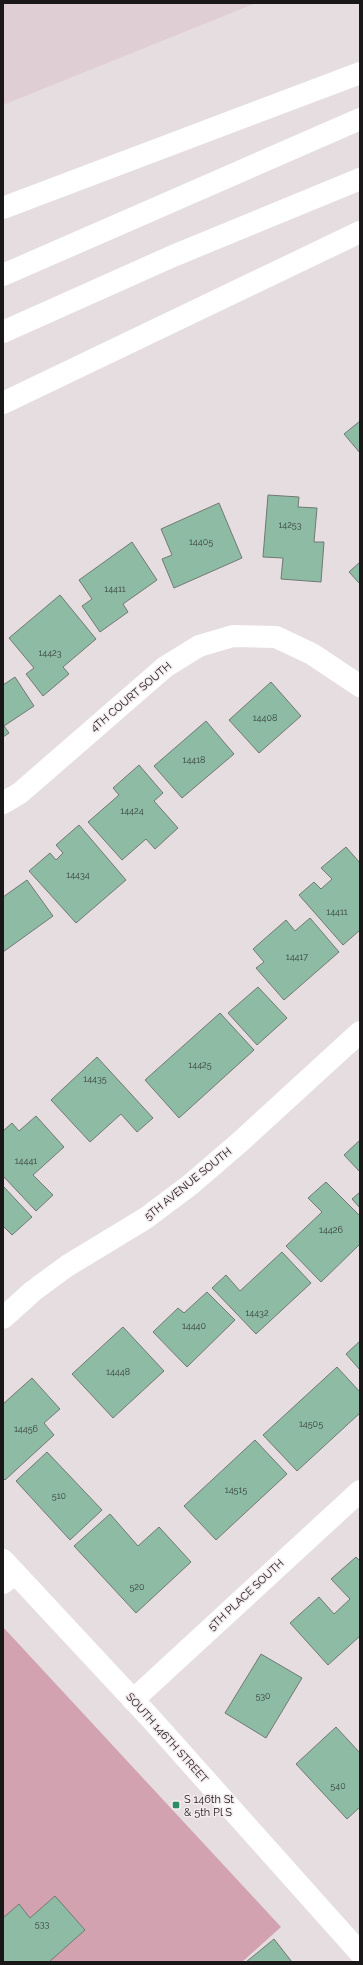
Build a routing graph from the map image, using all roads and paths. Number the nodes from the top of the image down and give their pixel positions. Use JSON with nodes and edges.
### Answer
{"nodes":[{"id":1,"x":360,"y":72,"type":"edge"},
{"id":2,"x":360,"y":119,"type":"edge"},
{"id":3,"x":360,"y":179,"type":"edge"},
{"id":4,"x":3,"y":209,"type":"edge"},
{"id":5,"x":360,"y":232,"type":"edge"},
{"id":6,"x":3,"y":275,"type":"edge"},
{"id":7,"x":3,"y":332,"type":"edge"},
{"id":8,"x":109,"y":353,"type":"junction"},
{"id":9,"x":3,"y":403,"type":"edge"},
{"id":10,"x":3,"y":419,"type":"edge"},
{"id":11,"x":360,"y":686,"type":"edge"},
{"id":12,"x":3,"y":803,"type":"edge"},
{"id":13,"x":360,"y":1032,"type":"edge"},
{"id":14,"x":3,"y":1318,"type":"edge"},
{"id":15,"x":360,"y":1491,"type":"edge"},
{"id":16,"x":7,"y":1572,"type":"edge"},
{"id":17,"x":133,"y":1700,"type":"junction"},
{"id":18,"x":360,"y":1953,"type":"edge"}],
"edges":[{"from":1,"to":4,"type":"main road"},
{"from":2,"to":6,"type":"main road"},
{"from":3,"to":7,"type":"main road"},
{"from":5,"to":8,"type":"main road"},
{"from":8,"to":9,"type":"main road"},
{"from":8,"to":10,"type":"main road"},
{"from":11,"to":12,"type":"main road","name":"4TH COURT SOUTH"},
{"from":13,"to":14,"type":"main road","name":"5TH AVENUE SOUTH"},
{"from":15,"to":17,"type":"main road","name":"5TH PLACE SOUTH"},
{"from":16,"to":17,"type":"main road","name":"SOUTH 146TH STREET"},
{"from":17,"to":18,"type":"main road","name":"SOUTH 146TH STREET"}]}
